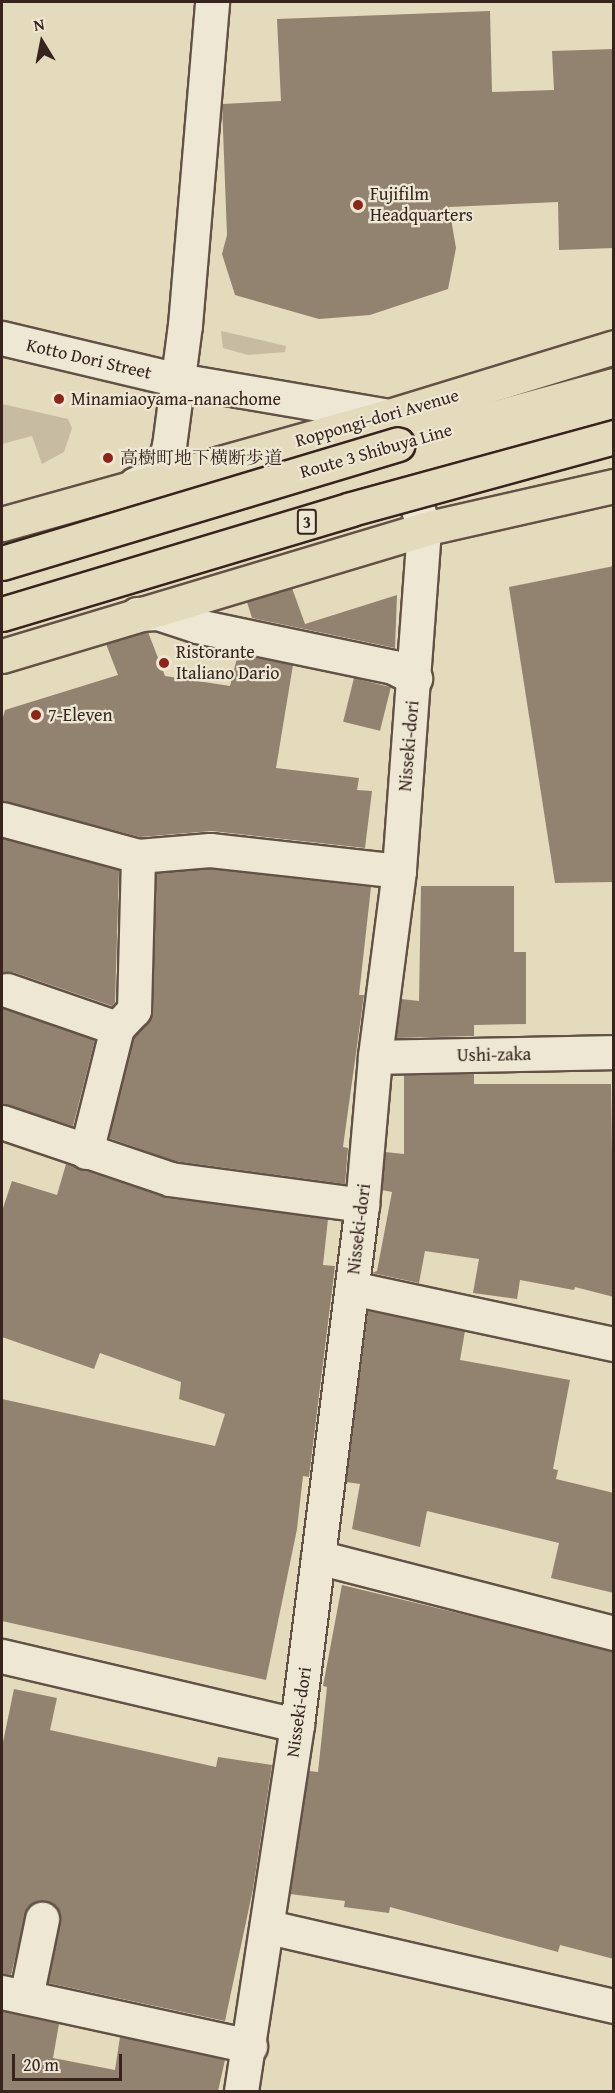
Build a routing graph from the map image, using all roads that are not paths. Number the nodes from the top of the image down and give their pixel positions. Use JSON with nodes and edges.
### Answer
{"nodes":[{"id":1,"x":212,"y":2,"type":"edge"},
{"id":2,"x":2,"y":338,"type":"edge"},
{"id":3,"x":614,"y":347,"type":"edge"},
{"id":4,"x":178,"y":380,"type":"junction"},
{"id":5,"x":614,"y":386,"type":"edge"},
{"id":6,"x":614,"y":400,"type":"edge"},
{"id":7,"x":389,"y":416,"type":"junction"},
{"id":8,"x":614,"y":437,"type":"edge"},
{"id":9,"x":406,"y":468,"type":"junction"},
{"id":10,"x":135,"y":484,"type":"junction"},
{"id":11,"x":614,"y":486,"type":"edge"},
{"id":12,"x":2,"y":524,"type":"edge"},
{"id":13,"x":424,"y":529,"type":"junction"},
{"id":14,"x":2,"y":563,"type":"edge"},
{"id":15,"x":2,"y":589,"type":"edge"},
{"id":16,"x":2,"y":614,"type":"edge"},
{"id":17,"x":137,"y":615,"type":"junction"},
{"id":18,"x":2,"y":656,"type":"edge"},
{"id":19,"x":415,"y":678,"type":"junction"},
{"id":20,"x":2,"y":819,"type":"edge"},
{"id":21,"x":138,"y":856,"type":"junction"},
{"id":22,"x":399,"y":871,"type":"junction"},
{"id":23,"x":7,"y":990,"type":"dead end"},
{"id":24,"x":117,"y":1028,"type":"junction"},
{"id":25,"x":614,"y":1052,"type":"edge"},
{"id":26,"x":375,"y":1057,"type":"junction"},
{"id":27,"x":2,"y":1122,"type":"edge"},
{"id":28,"x":86,"y":1152,"type":"junction"},
{"id":29,"x":362,"y":1205,"type":"junction"},
{"id":30,"x":352,"y":1288,"type":"junction"},
{"id":31,"x":614,"y":1344,"type":"edge"},
{"id":32,"x":318,"y":1557,"type":"junction"},
{"id":33,"x":614,"y":1633,"type":"edge"},
{"id":34,"x":2,"y":1656,"type":"edge"},
{"id":35,"x":297,"y":1725,"type":"junction"},
{"id":36,"x":42,"y":1919,"type":"dead end"},
{"id":37,"x":269,"y":1927,"type":"junction"},
{"id":38,"x":14,"y":1995,"type":"edge"},
{"id":39,"x":614,"y":2006,"type":"edge"},
{"id":40,"x":250,"y":2046,"type":"junction"},
{"id":41,"x":241,"y":2091,"type":"edge"}],
"edges":[{"from":1,"to":4,"type":"street"},
{"from":2,"to":4,"type":"street","name":"Kotto Dori Street"},
{"from":3,"to":7,"type":"main road","name":"Roppongi-dori Avenue"},
{"from":4,"to":7,"type":"street","name":"Kotto Dori Street"},
{"from":4,"to":10,"type":"street"},
{"from":5,"to":14,"type":"main road","name":"Route 3 Shibuya Line","bridge":true},
{"from":6,"to":9,"type":"main road"},
{"from":7,"to":9,"type":"street","name":"Nisseki-dori"},
{"from":7,"to":10,"type":"main road","name":"Roppongi-dori Avenue"},
{"from":8,"to":16,"type":"main road","number":"3","bridge":true},
{"from":9,"to":13,"type":"street","name":"Nisseki-dori"},
{"from":9,"to":15,"type":"main road"},
{"from":10,"to":12,"type":"main road","name":"Roppongi-dori Avenue"},
{"from":11,"to":13,"type":"main road"},
{"from":13,"to":17,"type":"main road"},
{"from":13,"to":19,"type":"street","name":"Nisseki-dori"},
{"from":17,"to":18,"type":"main road"},
{"from":17,"to":19,"type":"street"},
{"from":19,"to":22,"type":"street","name":"Nisseki-dori"},
{"from":20,"to":21,"type":"street"},
{"from":21,"to":22,"type":"street"},
{"from":21,"to":24,"type":"street"},
{"from":22,"to":26,"type":"street","name":"Nisseki-dori"},
{"from":23,"to":24,"type":"street"},
{"from":24,"to":28,"type":"street"},
{"from":25,"to":26,"type":"street","name":"Ushi-zaka"},
{"from":26,"to":29,"type":"street","name":"Nisseki-dori"},
{"from":27,"to":28,"type":"street"},
{"from":28,"to":29,"type":"street"},
{"from":29,"to":30,"type":"street","name":"Nisseki-dori"},
{"from":30,"to":31,"type":"street"},
{"from":30,"to":32,"type":"street","name":"Nisseki-dori"},
{"from":32,"to":33,"type":"street"},
{"from":32,"to":35,"type":"street","name":"Nisseki-dori"},
{"from":34,"to":35,"type":"street"},
{"from":35,"to":37,"type":"street","name":"Nisseki-dori"},
{"from":36,"to":38,"type":"street"},
{"from":37,"to":39,"type":"street"},
{"from":37,"to":40,"type":"street","name":"Nisseki-dori"},
{"from":38,"to":40,"type":"street"},
{"from":40,"to":41,"type":"street","name":"Nisseki-dori"}]}
